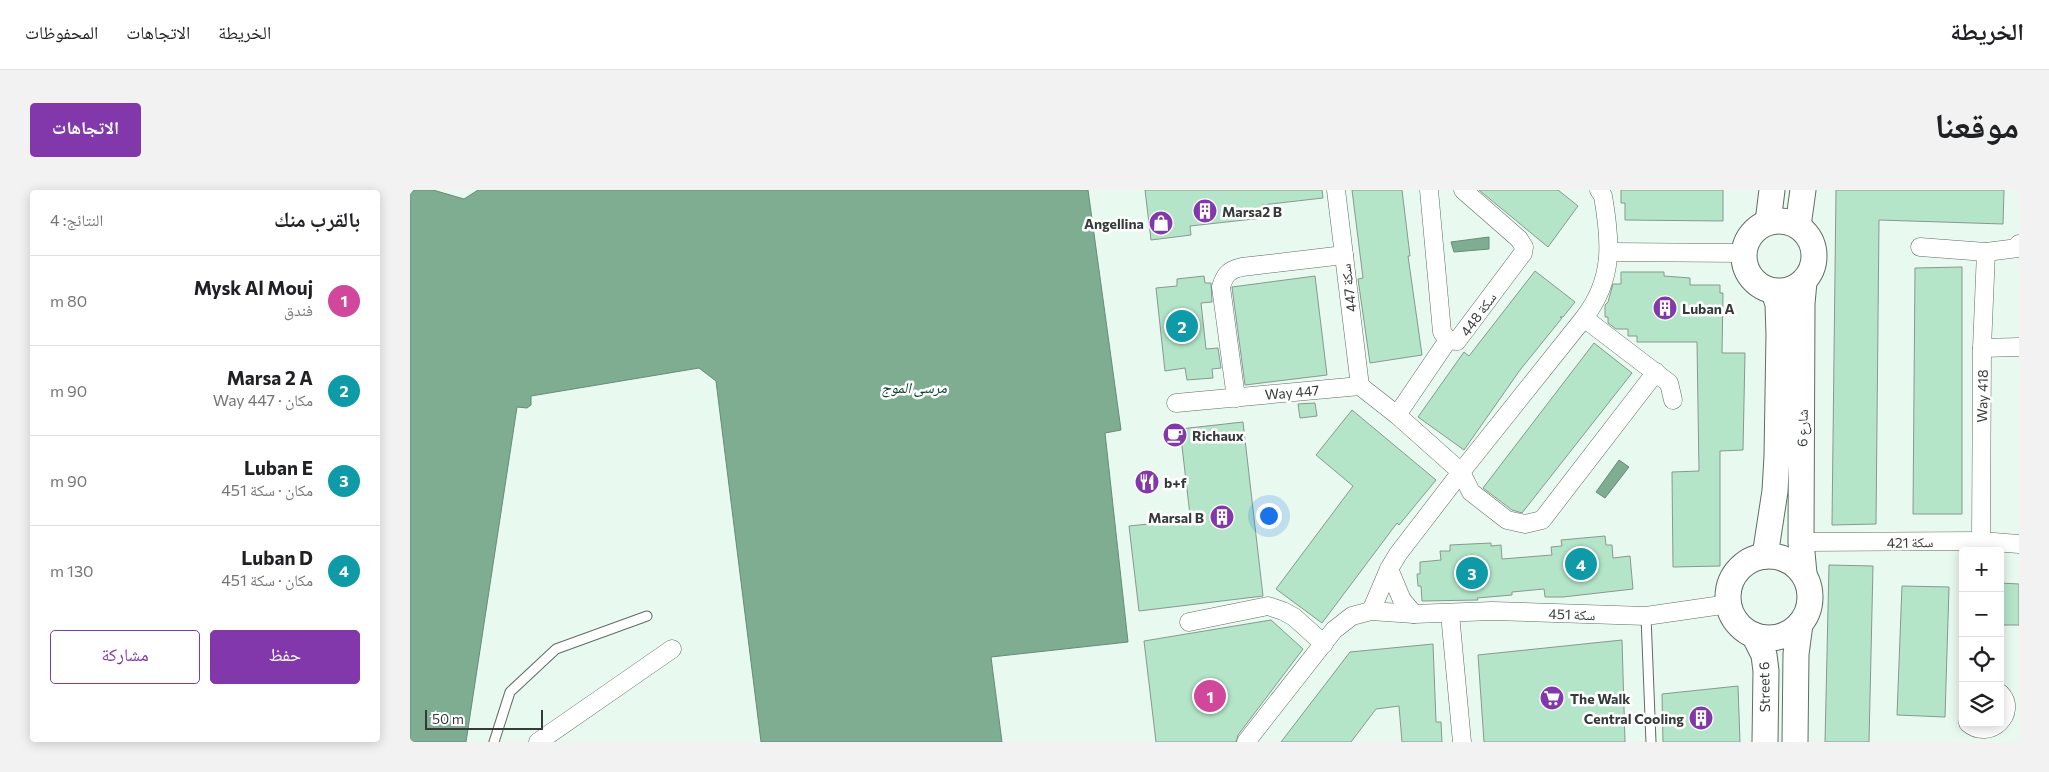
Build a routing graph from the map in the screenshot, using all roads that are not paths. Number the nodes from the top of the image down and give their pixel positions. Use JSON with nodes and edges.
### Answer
{"nodes":[{"id":1,"x":1336,"y":190,"type":"edge"},
{"id":2,"x":1429,"y":190,"type":"edge"},
{"id":3,"x":1463,"y":190,"type":"edge"},
{"id":4,"x":1599,"y":190,"type":"edge"},
{"id":5,"x":1772,"y":190,"type":"edge"},
{"id":6,"x":1803,"y":190,"type":"edge"},
{"id":7,"x":1768,"y":222,"type":"junction"},
{"id":8,"x":1798,"y":226,"type":"junction"},
{"id":9,"x":2019,"y":244,"type":"edge"},
{"id":10,"x":1920,"y":247,"type":"dead end"},
{"id":11,"x":1610,"y":252,"type":"junction"},
{"id":12,"x":1986,"y":252,"type":"junction"},
{"id":13,"x":1744,"y":253,"type":"junction"},
{"id":14,"x":1344,"y":255,"type":"junction"},
{"id":15,"x":1804,"y":282,"type":"junction"},
{"id":16,"x":1774,"y":292,"type":"junction"},
{"id":17,"x":1584,"y":318,"type":"junction"},
{"id":18,"x":1448,"y":340,"type":"junction"},
{"id":19,"x":2019,"y":347,"type":"edge"},
{"id":20,"x":1982,"y":348,"type":"junction"},
{"id":21,"x":1656,"y":372,"type":"junction"},
{"id":22,"x":1360,"y":386,"type":"junction"},
{"id":23,"x":1236,"y":398,"type":"junction"},
{"id":24,"x":1673,"y":400,"type":"dead end"},
{"id":25,"x":1176,"y":403,"type":"dead end"},
{"id":26,"x":1397,"y":415,"type":"junction"},
{"id":27,"x":1461,"y":472,"type":"junction"},
{"id":28,"x":1980,"y":541,"type":"junction"},
{"id":29,"x":1801,"y":542,"type":"junction"},
{"id":30,"x":2019,"y":544,"type":"edge"},
{"id":31,"x":1765,"y":556,"type":"junction"},
{"id":32,"x":1389,"y":569,"type":"junction"},
{"id":33,"x":1804,"y":574,"type":"junction"},
{"id":34,"x":1729,"y":604,"type":"junction"},
{"id":35,"x":1371,"y":611,"type":"junction"},
{"id":36,"x":1414,"y":614,"type":"junction"},
{"id":37,"x":1450,"y":614,"type":"junction"},
{"id":38,"x":647,"y":616,"type":"dead end"},
{"id":39,"x":1646,"y":616,"type":"junction"},
{"id":40,"x":1189,"y":622,"type":"dead end"},
{"id":41,"x":1800,"y":624,"type":"junction"},
{"id":42,"x":1754,"y":635,"type":"junction"},
{"id":43,"x":1324,"y":644,"type":"junction"},
{"id":44,"x":672,"y":649,"type":"dead end"},
{"id":45,"x":2004,"y":696,"type":"edge"},
{"id":46,"x":1971,"y":727,"type":"edge"},
{"id":47,"x":1996,"y":738,"type":"edge"},
{"id":48,"x":494,"y":742,"type":"edge"},
{"id":49,"x":538,"y":742,"type":"edge"},
{"id":50,"x":1246,"y":742,"type":"edge"},
{"id":51,"x":1462,"y":742,"type":"edge"},
{"id":52,"x":1651,"y":742,"type":"edge"},
{"id":53,"x":1765,"y":742,"type":"edge"},
{"id":54,"x":1795,"y":742,"type":"edge"}],
"edges":[{"from":1,"to":14,"type":"street","name":"سكة 447"},
{"from":2,"to":18,"type":"street","name":"سكة 448"},
{"from":3,"to":18,"type":"street","name":"سكة 448"},
{"from":4,"to":11,"type":"street"},
{"from":5,"to":7,"type":"street"},
{"from":6,"to":8,"type":"street"},
{"from":7,"to":8,"type":"street"},
{"from":7,"to":13,"type":"street"},
{"from":8,"to":15,"type":"street"},
{"from":9,"to":12,"type":"street"},
{"from":10,"to":12,"type":"street"},
{"from":11,"to":13,"type":"street"},
{"from":11,"to":17,"type":"street"},
{"from":12,"to":20,"type":"street","name":"Way 418"},
{"from":13,"to":16,"type":"street"},
{"from":14,"to":22,"type":"street","name":"سكة 447"},
{"from":14,"to":23,"type":"street"},
{"from":15,"to":16,"type":"street"},
{"from":15,"to":29,"type":"street","name":"شارع 6"},
{"from":16,"to":31,"type":"street","name":"شارع 6"},
{"from":17,"to":21,"type":"street"},
{"from":17,"to":27,"type":"street"},
{"from":18,"to":26,"type":"street"},
{"from":19,"to":20,"type":"street"},
{"from":20,"to":28,"type":"street","name":"Way 418"},
{"from":21,"to":24,"type":"street"},
{"from":21,"to":27,"type":"street"},
{"from":22,"to":23,"type":"street","name":"Way 447"},
{"from":22,"to":26,"type":"street"},
{"from":23,"to":25,"type":"street","name":"Way 447"},
{"from":26,"to":27,"type":"street"},
{"from":27,"to":32,"type":"street"},
{"from":28,"to":29,"type":"street","name":"سكة 421"},
{"from":28,"to":30,"type":"street","name":"سكة 421"},
{"from":29,"to":33,"type":"street","name":"شارع 6"},
{"from":31,"to":33,"type":"street"},
{"from":31,"to":34,"type":"street"},
{"from":32,"to":35,"type":"street"},
{"from":32,"to":36,"type":"street"},
{"from":33,"to":41,"type":"street"},
{"from":34,"to":39,"type":"street","name":"سكة 451"},
{"from":34,"to":42,"type":"street"},
{"from":35,"to":36,"type":"street","name":"سكة 451"},
{"from":35,"to":43,"type":"street"},
{"from":36,"to":37,"type":"street","name":"سكة 451"},
{"from":37,"to":39,"type":"street","name":"سكة 451"},
{"from":37,"to":51,"type":"street"},
{"from":38,"to":48,"type":"lane"},
{"from":39,"to":52,"type":"lane"},
{"from":40,"to":43,"type":"street"},
{"from":41,"to":42,"type":"street"},
{"from":41,"to":54,"type":"street"},
{"from":42,"to":53,"type":"street","name":"Street 6"},
{"from":43,"to":50,"type":"street"},
{"from":44,"to":49,"type":"street"},
{"from":45,"to":47,"type":"street"},
{"from":46,"to":47,"type":"street"}]}
